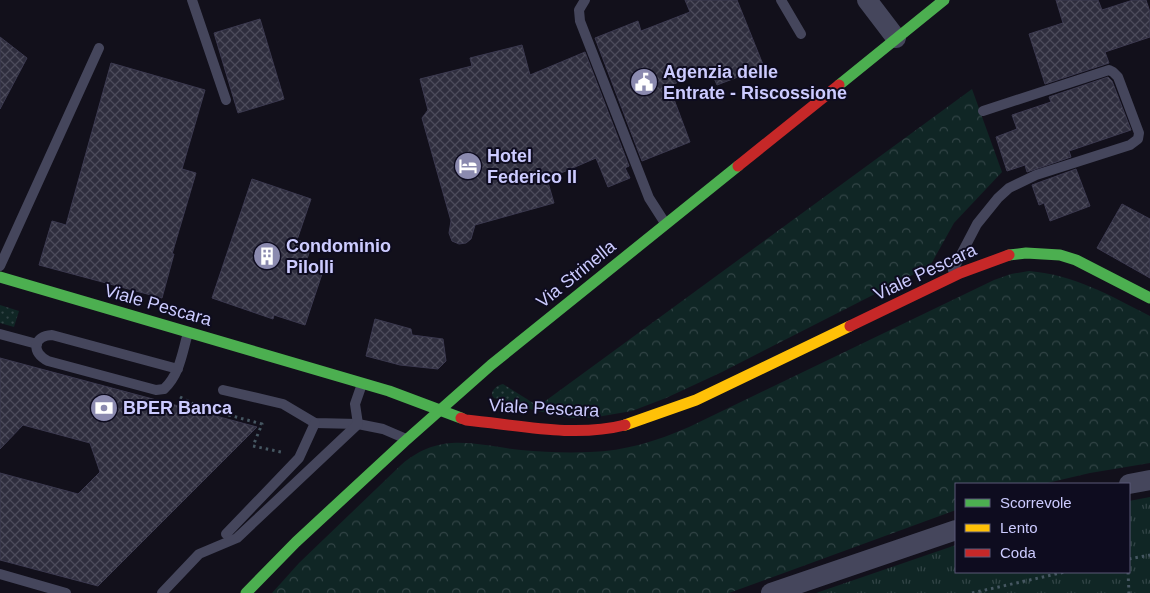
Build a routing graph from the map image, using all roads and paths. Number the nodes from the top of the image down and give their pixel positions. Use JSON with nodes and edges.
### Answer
{"nodes":[{"id":1,"x":192,"y":0,"type":"edge"},
{"id":2,"x":585,"y":0,"type":"edge"},
{"id":3,"x":782,"y":0,"type":"edge"},
{"id":4,"x":867,"y":0,"type":"edge"},
{"id":5,"x":944,"y":0,"type":"edge"},
{"id":6,"x":800,"y":34,"type":"dead end"},
{"id":7,"x":896,"y":38,"type":"junction"},
{"id":8,"x":99,"y":48,"type":"dead end"},
{"id":9,"x":226,"y":100,"type":"dead end"},
{"id":10,"x":983,"y":111,"type":"dead end"},
{"id":11,"x":666,"y":223,"type":"junction"},
{"id":12,"x":0,"y":266,"type":"edge"},
{"id":13,"x":2,"y":277,"type":"edge"},
{"id":14,"x":948,"y":279,"type":"junction"},
{"id":15,"x":1150,"y":298,"type":"edge"},
{"id":16,"x":188,"y":332,"type":"junction"},
{"id":17,"x":0,"y":334,"type":"edge"},
{"id":18,"x":37,"y":344,"type":"junction"},
{"id":19,"x":178,"y":369,"type":"junction"},
{"id":20,"x":363,"y":383,"type":"junction"},
{"id":21,"x":164,"y":389,"type":"junction"},
{"id":22,"x":223,"y":390,"type":"dead end"},
{"id":23,"x":440,"y":410,"type":"junction"},
{"id":24,"x":315,"y":423,"type":"junction"},
{"id":25,"x":358,"y":424,"type":"junction"},
{"id":26,"x":407,"y":439,"type":"junction"},
{"id":27,"x":284,"y":453,"type":"dead end"},
{"id":28,"x":1150,"y":480,"type":"edge"},
{"id":29,"x":1130,"y":484,"type":"edge"},
{"id":30,"x":955,"y":530,"type":"edge"},
{"id":31,"x":226,"y":534,"type":"dead end"},
{"id":32,"x":1150,"y":555,"type":"edge"},
{"id":33,"x":1130,"y":559,"type":"edge"},
{"id":34,"x":1060,"y":573,"type":"edge"},
{"id":35,"x":1128,"y":573,"type":"edge"},
{"id":36,"x":0,"y":574,"type":"edge"},
{"id":37,"x":66,"y":593,"type":"edge"},
{"id":38,"x":162,"y":593,"type":"edge"},
{"id":39,"x":246,"y":593,"type":"edge"},
{"id":40,"x":771,"y":593,"type":"edge"},
{"id":41,"x":972,"y":593,"type":"edge"},
{"id":42,"x":1129,"y":593,"type":"edge"}],
"edges":[{"from":1,"to":9,"type":"lane"},
{"from":2,"to":11,"type":"lane"},
{"from":3,"to":6,"type":"lane"},
{"from":4,"to":7,"type":"street"},
{"from":5,"to":7,"type":"main road","name":"Via Strinella"},
{"from":7,"to":11,"type":"main road","name":"Via Strinella"},
{"from":8,"to":12,"type":"lane"},
{"from":10,"to":14,"type":"lane"},
{"from":11,"to":23,"type":"main road","name":"Via Strinella"},
{"from":13,"to":16,"type":"main road","name":"Viale Pescara"},
{"from":14,"to":15,"type":"main road","name":"Viale Pescara"},
{"from":14,"to":23,"type":"main road","name":"Viale Pescara"},
{"from":16,"to":19,"type":"lane"},
{"from":16,"to":20,"type":"main road","name":"Viale Pescara"},
{"from":17,"to":18,"type":"lane"},
{"from":18,"to":19,"type":"lane"},
{"from":18,"to":21,"type":"lane"},
{"from":19,"to":21,"type":"lane"},
{"from":20,"to":23,"type":"main road","name":"Viale Pescara"},
{"from":20,"to":25,"type":"lane"},
{"from":21,"to":27,"type":"path"},
{"from":22,"to":24,"type":"lane"},
{"from":23,"to":26,"type":"main road","name":"Via Strinella"},
{"from":24,"to":25,"type":"lane"},
{"from":24,"to":31,"type":"lane"},
{"from":25,"to":26,"type":"lane"},
{"from":25,"to":38,"type":"lane"},
{"from":26,"to":39,"type":"main road","name":"Via Strinella"},
{"from":28,"to":29,"type":"street"},
{"from":30,"to":40,"type":"street"},
{"from":32,"to":33,"type":"path"},
{"from":34,"to":41,"type":"path"},
{"from":35,"to":42,"type":"path"},
{"from":36,"to":37,"type":"lane"}]}
